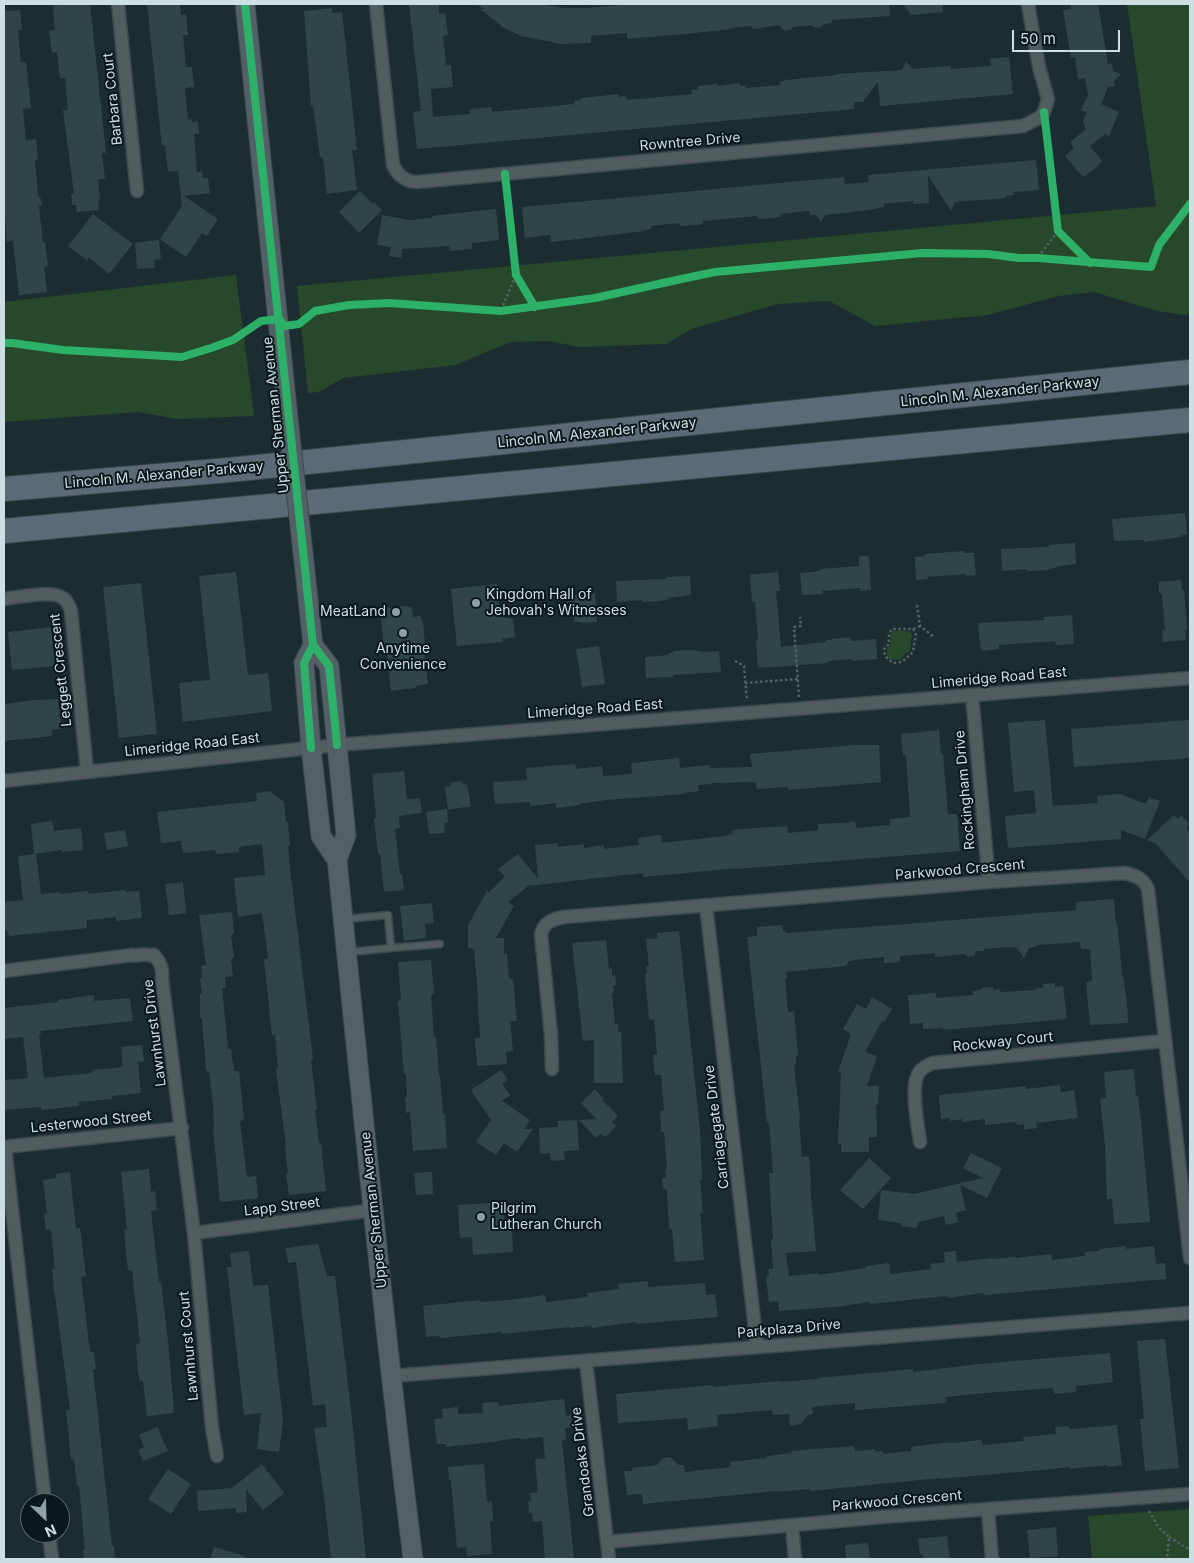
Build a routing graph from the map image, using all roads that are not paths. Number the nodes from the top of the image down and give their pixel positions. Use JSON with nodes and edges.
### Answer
{"nodes":[{"id":1,"x":118,"y":4,"type":"edge"},
{"id":2,"x":245,"y":4,"type":"edge"},
{"id":3,"x":376,"y":4,"type":"edge"},
{"id":4,"x":1028,"y":4,"type":"edge"},
{"id":5,"x":138,"y":190,"type":"dead end"},
{"id":6,"x":1190,"y":361,"type":"edge"},
{"id":7,"x":1190,"y":372,"type":"edge"},
{"id":8,"x":1148,"y":376,"type":"junction"},
{"id":9,"x":1190,"y":420,"type":"edge"},
{"id":10,"x":4,"y":489,"type":"edge"},
{"id":11,"x":4,"y":531,"type":"edge"},
{"id":12,"x":4,"y":599,"type":"edge"},
{"id":13,"x":314,"y":644,"type":"junction"},
{"id":14,"x":1190,"y":678,"type":"edge"},
{"id":15,"x":972,"y":695,"type":"junction"},
{"id":16,"x":337,"y":745,"type":"junction"},
{"id":17,"x":311,"y":748,"type":"junction"},
{"id":18,"x":87,"y":771,"type":"junction"},
{"id":19,"x":4,"y":781,"type":"edge"},
{"id":20,"x":337,"y":860,"type":"junction"},
{"id":21,"x":989,"y":882,"type":"junction"},
{"id":22,"x":706,"y":905,"type":"junction"},
{"id":23,"x":343,"y":920,"type":"junction"},
{"id":24,"x":440,"y":944,"type":"dead end"},
{"id":25,"x":391,"y":948,"type":"junction"},
{"id":26,"x":347,"y":952,"type":"junction"},
{"id":27,"x":4,"y":971,"type":"edge"},
{"id":28,"x":1164,"y":1041,"type":"junction"},
{"id":29,"x":552,"y":1069,"type":"dead end"},
{"id":30,"x":182,"y":1128,"type":"junction"},
{"id":31,"x":920,"y":1142,"type":"dead end"},
{"id":32,"x":6,"y":1147,"type":"edge"},
{"id":33,"x":375,"y":1210,"type":"junction"},
{"id":34,"x":194,"y":1233,"type":"junction"},
{"id":35,"x":1190,"y":1258,"type":"edge"},
{"id":36,"x":1190,"y":1313,"type":"edge"},
{"id":37,"x":757,"y":1346,"type":"junction"},
{"id":38,"x":586,"y":1362,"type":"junction"},
{"id":39,"x":390,"y":1376,"type":"junction"},
{"id":40,"x":217,"y":1456,"type":"dead end"},
{"id":41,"x":44,"y":1493,"type":"edge"},
{"id":42,"x":1190,"y":1494,"type":"edge"},
{"id":43,"x":988,"y":1509,"type":"junction"},
{"id":44,"x":792,"y":1526,"type":"junction"},
{"id":45,"x":607,"y":1542,"type":"junction"},
{"id":46,"x":50,"y":1543,"type":"edge"},
{"id":47,"x":52,"y":1559,"type":"edge"},
{"id":48,"x":413,"y":1559,"type":"edge"},
{"id":49,"x":609,"y":1559,"type":"edge"},
{"id":50,"x":795,"y":1559,"type":"edge"},
{"id":51,"x":992,"y":1559,"type":"edge"}],
"edges":[{"from":1,"to":5,"type":"street","name":"Barbara Court"},
{"from":2,"to":13,"type":"main road","name":"Upper Sherman Avenue","bridge":true},
{"from":3,"to":4,"type":"street","name":"Rowntree Drive"},
{"from":6,"to":8,"type":"highway"},
{"from":7,"to":8,"type":"highway","name":"Lincoln M. Alexander Parkway"},
{"from":8,"to":10,"type":"highway","name":"Lincoln M. Alexander Parkway"},
{"from":9,"to":11,"type":"highway"},
{"from":12,"to":18,"type":"street","name":"Leggett Crescent"},
{"from":13,"to":16,"type":"main road","name":"Upper Sherman Avenue"},
{"from":13,"to":17,"type":"main road","name":"Upper Sherman Avenue"},
{"from":14,"to":15,"type":"street","name":"Limeridge Road East"},
{"from":15,"to":16,"type":"street","name":"Limeridge Road East"},
{"from":15,"to":21,"type":"street","name":"Rockingham Drive"},
{"from":16,"to":17,"type":"street","name":"Limeridge Road East"},
{"from":16,"to":20,"type":"main road","name":"Upper Sherman Avenue"},
{"from":17,"to":18,"type":"street","name":"Limeridge Road East"},
{"from":17,"to":20,"type":"main road","name":"Upper Sherman Avenue"},
{"from":18,"to":19,"type":"street","name":"Limeridge Road East"},
{"from":20,"to":23,"type":"main road","name":"Upper Sherman Avenue"},
{"from":21,"to":22,"type":"street","name":"Parkwood Crescent"},
{"from":21,"to":28,"type":"street","name":"Parkwood Crescent"},
{"from":22,"to":29,"type":"street","name":"Parkwood Crescent"},
{"from":22,"to":37,"type":"street","name":"Carriagegate Drive"},
{"from":23,"to":25,"type":"lane"},
{"from":23,"to":26,"type":"main road","name":"Upper Sherman Avenue"},
{"from":24,"to":25,"type":"lane"},
{"from":25,"to":26,"type":"lane"},
{"from":26,"to":33,"type":"main road","name":"Upper Sherman Avenue"},
{"from":27,"to":30,"type":"street","name":"Lawnhurst Drive"},
{"from":28,"to":31,"type":"street","name":"Rockway Court"},
{"from":28,"to":35,"type":"street","name":"Parkwood Crescent"},
{"from":30,"to":32,"type":"street","name":"Lesterwood Street"},
{"from":30,"to":34,"type":"street","name":"Lawnhurst Drive"},
{"from":32,"to":41,"type":"street"},
{"from":33,"to":34,"type":"street","name":"Lapp Street"},
{"from":33,"to":39,"type":"main road","name":"Upper Sherman Avenue"},
{"from":34,"to":40,"type":"street","name":"Lawnhurst Court"},
{"from":36,"to":37,"type":"street","name":"Parkplaza Drive"},
{"from":37,"to":38,"type":"street","name":"Parkplaza Drive"},
{"from":38,"to":39,"type":"street","name":"Parkplaza Drive"},
{"from":38,"to":45,"type":"street","name":"Grandoaks Drive"},
{"from":39,"to":48,"type":"main road","name":"Upper Sherman Avenue"},
{"from":42,"to":43,"type":"street","name":"Parkwood Crescent"},
{"from":43,"to":44,"type":"street","name":"Parkwood Crescent"},
{"from":43,"to":51,"type":"street"},
{"from":44,"to":45,"type":"street","name":"Parkwood Crescent"},
{"from":44,"to":50,"type":"street"},
{"from":45,"to":49,"type":"street","name":"Grandoaks Drive"},
{"from":46,"to":47,"type":"street"}]}
